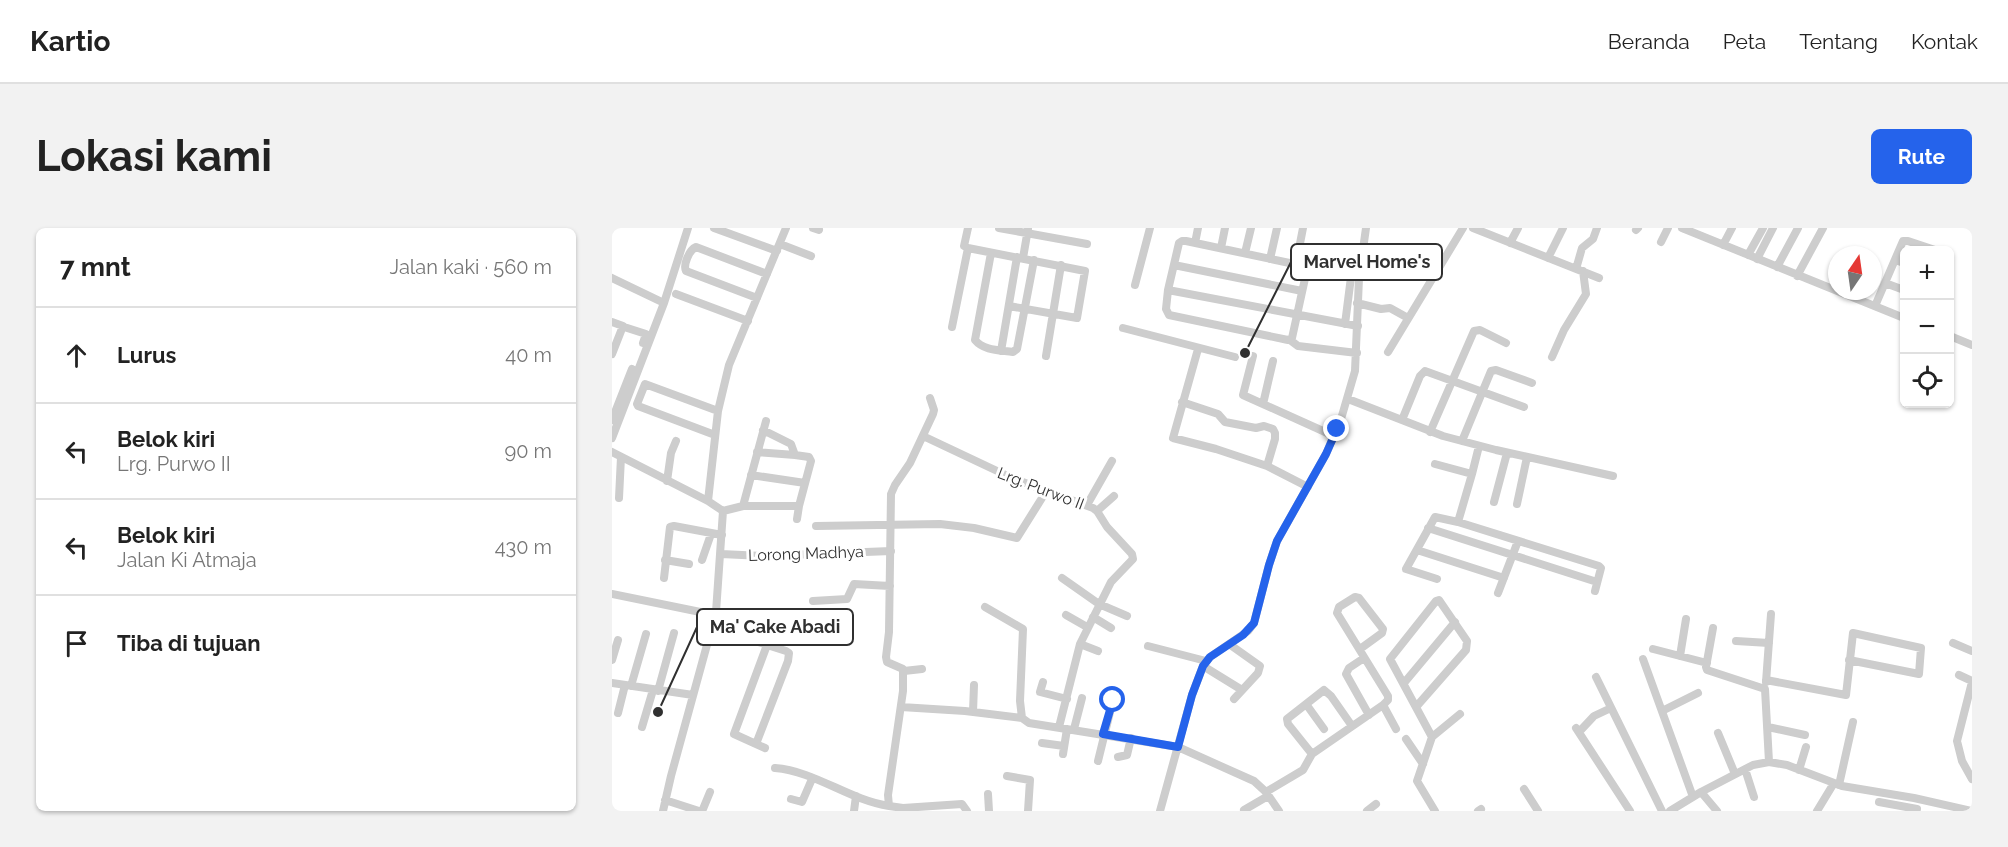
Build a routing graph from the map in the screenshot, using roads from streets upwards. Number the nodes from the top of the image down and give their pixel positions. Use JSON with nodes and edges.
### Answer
{"nodes":[{"id":1,"x":688,"y":228,"type":"edge"},
{"id":2,"x":714,"y":228,"type":"edge"},
{"id":3,"x":786,"y":228,"type":"edge"},
{"id":4,"x":969,"y":228,"type":"edge"},
{"id":5,"x":999,"y":228,"type":"edge"},
{"id":6,"x":1150,"y":228,"type":"edge"},
{"id":7,"x":1198,"y":228,"type":"edge"},
{"id":8,"x":1225,"y":228,"type":"edge"},
{"id":9,"x":1251,"y":228,"type":"edge"},
{"id":10,"x":1277,"y":228,"type":"edge"},
{"id":11,"x":1303,"y":228,"type":"edge"},
{"id":12,"x":1366,"y":228,"type":"edge"},
{"id":13,"x":1463,"y":228,"type":"edge"},
{"id":14,"x":1473,"y":228,"type":"edge"},
{"id":15,"x":1518,"y":228,"type":"edge"},
{"id":16,"x":1563,"y":228,"type":"edge"},
{"id":17,"x":1598,"y":228,"type":"edge"},
{"id":18,"x":1668,"y":228,"type":"edge"},
{"id":19,"x":1682,"y":228,"type":"edge"},
{"id":20,"x":1732,"y":228,"type":"edge"},
{"id":21,"x":1763,"y":228,"type":"edge"},
{"id":22,"x":1773,"y":228,"type":"edge"},
{"id":23,"x":1798,"y":228,"type":"edge"},
{"id":24,"x":1823,"y":228,"type":"edge"},
{"id":25,"x":1027,"y":230,"type":"edge"},
{"id":26,"x":1696,"y":231,"type":"edge"},
{"id":27,"x":1662,"y":240,"type":"dead end"},
{"id":28,"x":1195,"y":243,"type":"junction"},
{"id":29,"x":1510,"y":243,"type":"junction"},
{"id":30,"x":1087,"y":244,"type":"dead end"},
{"id":31,"x":1723,"y":245,"type":"junction"},
{"id":32,"x":1902,"y":246,"type":"edge"},
{"id":33,"x":1921,"y":246,"type":"edge"},
{"id":34,"x":778,"y":248,"type":"junction"},
{"id":35,"x":968,"y":248,"type":"junction"},
{"id":36,"x":1221,"y":248,"type":"junction"},
{"id":37,"x":1900,"y":249,"type":"edge"},
{"id":38,"x":991,"y":253,"type":"junction"},
{"id":39,"x":1245,"y":254,"type":"junction"},
{"id":40,"x":810,"y":256,"type":"dead end"},
{"id":41,"x":1753,"y":257,"type":"junction"},
{"id":42,"x":1020,"y":258,"type":"junction"},
{"id":43,"x":1548,"y":258,"type":"junction"},
{"id":44,"x":1270,"y":259,"type":"junction"},
{"id":45,"x":1034,"y":260,"type":"junction"},
{"id":46,"x":1895,"y":260,"type":"junction"},
{"id":47,"x":1900,"y":262,"type":"edge"},
{"id":48,"x":1061,"y":265,"type":"junction"},
{"id":49,"x":1174,"y":265,"type":"junction"},
{"id":50,"x":1300,"y":266,"type":"junction"},
{"id":51,"x":1777,"y":267,"type":"junction"},
{"id":52,"x":1579,"y":270,"type":"junction"},
{"id":53,"x":767,"y":274,"type":"junction"},
{"id":54,"x":1797,"y":276,"type":"junction"},
{"id":55,"x":612,"y":278,"type":"edge"},
{"id":56,"x":1599,"y":278,"type":"dead end"},
{"id":57,"x":1885,"y":283,"type":"junction"},
{"id":58,"x":1135,"y":285,"type":"dead end"},
{"id":59,"x":1900,"y":288,"type":"edge"},
{"id":60,"x":1168,"y":290,"type":"junction"},
{"id":61,"x":1302,"y":291,"type":"junction"},
{"id":62,"x":676,"y":294,"type":"dead end"},
{"id":63,"x":757,"y":298,"type":"junction"},
{"id":64,"x":664,"y":303,"type":"junction"},
{"id":65,"x":1358,"y":303,"type":"junction"},
{"id":66,"x":1009,"y":306,"type":"junction"},
{"id":67,"x":1875,"y":306,"type":"junction"},
{"id":68,"x":1024,"y":309,"type":"junction"},
{"id":69,"x":1053,"y":314,"type":"junction"},
{"id":70,"x":1296,"y":316,"type":"junction"},
{"id":71,"x":1900,"y":316,"type":"edge"},
{"id":72,"x":1408,"y":318,"type":"junction"},
{"id":73,"x":748,"y":321,"type":"junction"},
{"id":74,"x":612,"y":322,"type":"edge"},
{"id":75,"x":1344,"y":324,"type":"junction"},
{"id":76,"x":621,"y":326,"type":"junction"},
{"id":77,"x":1358,"y":326,"type":"junction"},
{"id":78,"x":952,"y":327,"type":"dead end"},
{"id":79,"x":1123,"y":328,"type":"dead end"},
{"id":80,"x":1954,"y":338,"type":"edge"},
{"id":81,"x":1290,"y":340,"type":"junction"},
{"id":82,"x":1506,"y":343,"type":"dead end"},
{"id":83,"x":1972,"y":345,"type":"edge"},
{"id":84,"x":1198,"y":349,"type":"junction"},
{"id":85,"x":1001,"y":351,"type":"junction"},
{"id":86,"x":1388,"y":352,"type":"dead end"},
{"id":87,"x":1357,"y":353,"type":"junction"},
{"id":88,"x":612,"y":354,"type":"edge"},
{"id":89,"x":1046,"y":356,"type":"dead end"},
{"id":90,"x":1253,"y":356,"type":"dead end"},
{"id":91,"x":1235,"y":357,"type":"dead end"},
{"id":92,"x":1552,"y":357,"type":"dead end"},
{"id":93,"x":1273,"y":361,"type":"dead end"},
{"id":94,"x":1454,"y":381,"type":"junction"},
{"id":95,"x":1532,"y":383,"type":"dead end"},
{"id":96,"x":1482,"y":393,"type":"junction"},
{"id":97,"x":930,"y":398,"type":"dead end"},
{"id":98,"x":1348,"y":399,"type":"junction"},
{"id":99,"x":1182,"y":402,"type":"junction"},
{"id":100,"x":1263,"y":404,"type":"junction"},
{"id":101,"x":1524,"y":407,"type":"dead end"},
{"id":102,"x":718,"y":411,"type":"junction"},
{"id":103,"x":612,"y":420,"type":"edge"},
{"id":104,"x":1402,"y":420,"type":"junction"},
{"id":105,"x":1430,"y":432,"type":"junction"},
{"id":106,"x":716,"y":435,"type":"junction"},
{"id":107,"x":923,"y":436,"type":"junction"},
{"id":108,"x":1335,"y":436,"type":"junction"},
{"id":109,"x":612,"y":438,"type":"edge"},
{"id":110,"x":676,"y":441,"type":"dead end"},
{"id":111,"x":1461,"y":441,"type":"junction"},
{"id":112,"x":1479,"y":446,"type":"junction"},
{"id":113,"x":757,"y":452,"type":"junction"},
{"id":114,"x":1507,"y":453,"type":"junction"},
{"id":115,"x":616,"y":454,"type":"edge"},
{"id":116,"x":795,"y":455,"type":"junction"},
{"id":117,"x":1527,"y":457,"type":"junction"},
{"id":118,"x":1112,"y":461,"type":"dead end"},
{"id":119,"x":1435,"y":464,"type":"dead end"},
{"id":120,"x":1267,"y":466,"type":"junction"},
{"id":121,"x":1472,"y":474,"type":"junction"},
{"id":122,"x":751,"y":475,"type":"junction"},
{"id":123,"x":1613,"y":476,"type":"dead end"},
{"id":124,"x":667,"y":481,"type":"junction"},
{"id":125,"x":805,"y":483,"type":"junction"},
{"id":126,"x":1308,"y":487,"type":"junction"},
{"id":127,"x":1047,"y":490,"type":"junction"},
{"id":128,"x":1114,"y":496,"type":"dead end"},
{"id":129,"x":619,"y":498,"type":"dead end"},
{"id":130,"x":708,"y":501,"type":"junction"},
{"id":131,"x":1494,"y":502,"type":"dead end"},
{"id":132,"x":1518,"y":504,"type":"dead end"},
{"id":133,"x":1087,"y":505,"type":"junction"},
{"id":134,"x":743,"y":506,"type":"junction"},
{"id":135,"x":799,"y":506,"type":"junction"},
{"id":136,"x":723,"y":511,"type":"junction"},
{"id":137,"x":1097,"y":511,"type":"junction"},
{"id":138,"x":797,"y":519,"type":"dead end"},
{"id":139,"x":1458,"y":522,"type":"junction"},
{"id":140,"x":889,"y":525,"type":"junction"},
{"id":141,"x":816,"y":526,"type":"dead end"},
{"id":142,"x":1428,"y":528,"type":"junction"},
{"id":143,"x":711,"y":534,"type":"junction"},
{"id":144,"x":722,"y":535,"type":"junction"},
{"id":145,"x":1518,"y":541,"type":"junction"},
{"id":146,"x":1416,"y":550,"type":"junction"},
{"id":147,"x":891,"y":551,"type":"junction"},
{"id":148,"x":721,"y":554,"type":"junction"},
{"id":149,"x":1513,"y":555,"type":"junction"},
{"id":150,"x":665,"y":560,"type":"junction"},
{"id":151,"x":702,"y":560,"type":"dead end"},
{"id":152,"x":690,"y":564,"type":"dead end"},
{"id":153,"x":664,"y":578,"type":"dead end"},
{"id":154,"x":1062,"y":578,"type":"dead end"},
{"id":155,"x":1504,"y":578,"type":"junction"},
{"id":156,"x":1437,"y":579,"type":"dead end"},
{"id":157,"x":890,"y":586,"type":"junction"},
{"id":158,"x":1498,"y":593,"type":"dead end"},
{"id":159,"x":612,"y":594,"type":"edge"},
{"id":160,"x":813,"y":601,"type":"dead end"},
{"id":161,"x":1099,"y":604,"type":"junction"},
{"id":162,"x":985,"y":607,"type":"dead end"},
{"id":163,"x":1771,"y":614,"type":"dead end"},
{"id":164,"x":715,"y":615,"type":"junction"},
{"id":165,"x":1066,"y":615,"type":"dead end"},
{"id":166,"x":1127,"y":616,"type":"dead end"},
{"id":167,"x":1093,"y":617,"type":"junction"},
{"id":168,"x":1686,"y":619,"type":"dead end"},
{"id":169,"x":1455,"y":622,"type":"junction"},
{"id":170,"x":712,"y":627,"type":"junction"},
{"id":171,"x":1088,"y":627,"type":"junction"},
{"id":172,"x":1111,"y":628,"type":"dead end"},
{"id":173,"x":1713,"y":628,"type":"dead end"},
{"id":174,"x":674,"y":633,"type":"dead end"},
{"id":175,"x":646,"y":634,"type":"dead end"},
{"id":176,"x":618,"y":640,"type":"dead end"},
{"id":177,"x":1736,"y":640,"type":"dead end"},
{"id":178,"x":1769,"y":643,"type":"junction"},
{"id":179,"x":1953,"y":643,"type":"dead end"},
{"id":180,"x":1080,"y":644,"type":"junction"},
{"id":181,"x":1229,"y":644,"type":"junction"},
{"id":182,"x":767,"y":645,"type":"junction"},
{"id":183,"x":1149,"y":646,"type":"dead end"},
{"id":184,"x":1653,"y":649,"type":"dead end"},
{"id":185,"x":1098,"y":651,"type":"dead end"},
{"id":186,"x":1972,"y":651,"type":"edge"},
{"id":187,"x":1362,"y":653,"type":"junction"},
{"id":188,"x":1680,"y":656,"type":"junction"},
{"id":189,"x":1643,"y":659,"type":"dead end"},
{"id":190,"x":612,"y":660,"type":"edge"},
{"id":191,"x":1850,"y":660,"type":"junction"},
{"id":192,"x":1204,"y":664,"type":"junction"},
{"id":193,"x":1708,"y":667,"type":"junction"},
{"id":194,"x":922,"y":669,"type":"dead end"},
{"id":195,"x":903,"y":671,"type":"junction"},
{"id":196,"x":1959,"y":675,"type":"dead end"},
{"id":197,"x":1596,"y":677,"type":"dead end"},
{"id":198,"x":1043,"y":682,"type":"dead end"},
{"id":199,"x":1972,"y":682,"type":"edge"},
{"id":200,"x":612,"y":683,"type":"edge"},
{"id":201,"x":1404,"y":683,"type":"junction"},
{"id":202,"x":1766,"y":684,"type":"junction"},
{"id":203,"x":974,"y":685,"type":"dead end"},
{"id":204,"x":628,"y":686,"type":"junction"},
{"id":205,"x":655,"y":690,"type":"junction"},
{"id":206,"x":1242,"y":690,"type":"junction"},
{"id":207,"x":1698,"y":693,"type":"dead end"},
{"id":208,"x":693,"y":695,"type":"junction"},
{"id":209,"x":1082,"y":698,"type":"dead end"},
{"id":210,"x":1068,"y":699,"type":"junction"},
{"id":211,"x":1234,"y":699,"type":"dead end"},
{"id":212,"x":1113,"y":700,"type":"dead end"},
{"id":213,"x":1306,"y":704,"type":"junction"},
{"id":214,"x":1383,"y":705,"type":"junction"},
{"id":215,"x":901,"y":707,"type":"junction"},
{"id":216,"x":1416,"y":707,"type":"junction"},
{"id":217,"x":1611,"y":708,"type":"junction"},
{"id":218,"x":1662,"y":711,"type":"junction"},
{"id":219,"x":973,"y":712,"type":"junction"},
{"id":220,"x":618,"y":713,"type":"dead end"},
{"id":221,"x":1460,"y":714,"type":"dead end"},
{"id":222,"x":1369,"y":715,"type":"junction"},
{"id":223,"x":1022,"y":718,"type":"junction"},
{"id":224,"x":1853,"y":722,"type":"dead end"},
{"id":225,"x":1352,"y":726,"type":"junction"},
{"id":226,"x":642,"y":727,"type":"dead end"},
{"id":227,"x":1768,"y":727,"type":"junction"},
{"id":228,"x":1067,"y":728,"type":"junction"},
{"id":229,"x":1324,"y":729,"type":"dead end"},
{"id":230,"x":1396,"y":729,"type":"dead end"},
{"id":231,"x":1718,"y":733,"type":"dead end"},
{"id":232,"x":1103,"y":734,"type":"junction"},
{"id":233,"x":1805,"y":735,"type":"dead end"},
{"id":234,"x":1432,"y":737,"type":"junction"},
{"id":235,"x":1131,"y":738,"type":"junction"},
{"id":236,"x":1406,"y":739,"type":"dead end"},
{"id":237,"x":1042,"y":743,"type":"dead end"},
{"id":238,"x":756,"y":744,"type":"junction"},
{"id":239,"x":1178,"y":747,"type":"junction"},
{"id":240,"x":1806,"y":747,"type":"dead end"},
{"id":241,"x":765,"y":748,"type":"dead end"},
{"id":242,"x":1312,"y":754,"type":"junction"},
{"id":243,"x":1118,"y":757,"type":"dead end"},
{"id":244,"x":1098,"y":761,"type":"dead end"},
{"id":245,"x":1769,"y":762,"type":"junction"},
{"id":246,"x":1423,"y":764,"type":"junction"},
{"id":247,"x":775,"y":768,"type":"dead end"},
{"id":248,"x":1745,"y":769,"type":"junction"},
{"id":249,"x":1799,"y":770,"type":"junction"},
{"id":250,"x":1735,"y":774,"type":"junction"},
{"id":251,"x":1007,"y":776,"type":"dead end"},
{"id":252,"x":812,"y":779,"type":"junction"},
{"id":253,"x":1972,"y":779,"type":"edge"},
{"id":254,"x":1837,"y":784,"type":"junction"},
{"id":255,"x":1524,"y":789,"type":"dead end"},
{"id":256,"x":711,"y":792,"type":"dead end"},
{"id":257,"x":1701,"y":792,"type":"junction"},
{"id":258,"x":988,"y":794,"type":"dead end"},
{"id":259,"x":1267,"y":794,"type":"junction"},
{"id":260,"x":856,"y":796,"type":"junction"},
{"id":261,"x":1693,"y":797,"type":"junction"},
{"id":262,"x":1754,"y":797,"type":"dead end"},
{"id":263,"x":1880,"y":798,"type":"junction"},
{"id":264,"x":791,"y":799,"type":"dead end"},
{"id":265,"x":665,"y":800,"type":"junction"},
{"id":266,"x":1376,"y":804,"type":"dead end"},
{"id":267,"x":889,"y":806,"type":"junction"},
{"id":268,"x":1917,"y":809,"type":"dead end"},
{"id":269,"x":1244,"y":810,"type":"edge"},
{"id":270,"x":663,"y":811,"type":"edge"},
{"id":271,"x":854,"y":811,"type":"edge"},
{"id":272,"x":967,"y":811,"type":"edge"},
{"id":273,"x":989,"y":811,"type":"edge"},
{"id":274,"x":1028,"y":811,"type":"edge"},
{"id":275,"x":1160,"y":811,"type":"edge"},
{"id":276,"x":1279,"y":811,"type":"edge"},
{"id":277,"x":1367,"y":811,"type":"edge"},
{"id":278,"x":1435,"y":811,"type":"edge"},
{"id":279,"x":1538,"y":811,"type":"edge"},
{"id":280,"x":1630,"y":811,"type":"edge"},
{"id":281,"x":1662,"y":811,"type":"edge"},
{"id":282,"x":1670,"y":811,"type":"edge"},
{"id":283,"x":1717,"y":811,"type":"edge"},
{"id":284,"x":1816,"y":811,"type":"edge"},
{"id":285,"x":1875,"y":811,"type":"edge"},
{"id":286,"x":1972,"y":811,"type":"edge"}],
"edges":[{"from":1,"to":64,"type":"street"},
{"from":2,"to":34,"type":"street"},
{"from":3,"to":34,"type":"street"},
{"from":4,"to":35,"type":"street"},
{"from":5,"to":25,"type":"street"},
{"from":6,"to":58,"type":"street"},
{"from":7,"to":28,"type":"street"},
{"from":8,"to":36,"type":"street"},
{"from":9,"to":39,"type":"street"},
{"from":10,"to":44,"type":"street"},
{"from":11,"to":50,"type":"street"},
{"from":12,"to":65,"type":"street"},
{"from":13,"to":72,"type":"street"},
{"from":14,"to":29,"type":"street"},
{"from":15,"to":29,"type":"street"},
{"from":16,"to":43,"type":"street"},
{"from":17,"to":52,"type":"street"},
{"from":18,"to":27,"type":"street"},
{"from":19,"to":26,"type":"street"},
{"from":20,"to":31,"type":"street"},
{"from":21,"to":41,"type":"street"},
{"from":22,"to":41,"type":"street"},
{"from":23,"to":51,"type":"street"},
{"from":24,"to":54,"type":"street"},
{"from":25,"to":30,"type":"street"},
{"from":25,"to":42,"type":"street"},
{"from":26,"to":31,"type":"street"},
{"from":28,"to":36,"type":"street"},
{"from":28,"to":49,"type":"street"},
{"from":29,"to":43,"type":"street"},
{"from":31,"to":41,"type":"street"},
{"from":32,"to":33,"type":"street"},
{"from":34,"to":40,"type":"street"},
{"from":34,"to":53,"type":"street"},
{"from":35,"to":38,"type":"street"},
{"from":35,"to":78,"type":"street"},
{"from":36,"to":39,"type":"street"},
{"from":37,"to":46,"type":"street"},
{"from":38,"to":42,"type":"street"},
{"from":38,"to":85,"type":"street"},
{"from":39,"to":44,"type":"street"},
{"from":41,"to":51,"type":"street"},
{"from":42,"to":45,"type":"street"},
{"from":42,"to":66,"type":"street"},
{"from":43,"to":52,"type":"street"},
{"from":44,"to":50,"type":"street"},
{"from":45,"to":48,"type":"street"},
{"from":45,"to":68,"type":"street"},
{"from":46,"to":47,"type":"street"},
{"from":46,"to":57,"type":"street"},
{"from":48,"to":69,"type":"street"},
{"from":48,"to":69,"type":"street"},
{"from":49,"to":60,"type":"street"},
{"from":49,"to":61,"type":"street"},
{"from":50,"to":61,"type":"street"},
{"from":50,"to":75,"type":"street"},
{"from":51,"to":54,"type":"street"},
{"from":52,"to":56,"type":"street"},
{"from":52,"to":92,"type":"street"},
{"from":53,"to":63,"type":"street"},
{"from":53,"to":63,"type":"street"},
{"from":54,"to":67,"type":"street"},
{"from":55,"to":64,"type":"street"},
{"from":57,"to":59,"type":"street"},
{"from":57,"to":67,"type":"street"},
{"from":60,"to":70,"type":"street"},
{"from":60,"to":81,"type":"street"},
{"from":61,"to":70,"type":"street"},
{"from":62,"to":73,"type":"street"},
{"from":63,"to":73,"type":"street"},
{"from":64,"to":109,"type":"street"},
{"from":65,"to":72,"type":"street"},
{"from":65,"to":77,"type":"street"},
{"from":66,"to":68,"type":"street"},
{"from":66,"to":85,"type":"street"},
{"from":67,"to":71,"type":"street"},
{"from":68,"to":69,"type":"street"},
{"from":68,"to":85,"type":"street"},
{"from":69,"to":89,"type":"street"},
{"from":70,"to":75,"type":"street"},
{"from":70,"to":81,"type":"street"},
{"from":72,"to":86,"type":"street"},
{"from":73,"to":102,"type":"street"},
{"from":74,"to":76,"type":"street"},
{"from":75,"to":77,"type":"street"},
{"from":76,"to":88,"type":"street"},
{"from":76,"to":103,"type":"street"},
{"from":77,"to":87,"type":"street"},
{"from":79,"to":84,"type":"street"},
{"from":80,"to":83,"type":"street"},
{"from":81,"to":87,"type":"street"},
{"from":82,"to":94,"type":"street"},
{"from":84,"to":91,"type":"street"},
{"from":84,"to":99,"type":"street"},
{"from":87,"to":98,"type":"street"},
{"from":90,"to":100,"type":"street"},
{"from":93,"to":100,"type":"street"},
{"from":94,"to":96,"type":"street"},
{"from":94,"to":104,"type":"street"},
{"from":94,"to":105,"type":"street"},
{"from":95,"to":96,"type":"street"},
{"from":96,"to":101,"type":"street"},
{"from":96,"to":111,"type":"street"},
{"from":97,"to":107,"type":"street"},
{"from":98,"to":104,"type":"street"},
{"from":98,"to":108,"type":"street"},
{"from":99,"to":120,"type":"street"},
{"from":99,"to":120,"type":"street"},
{"from":100,"to":108,"type":"street"},
{"from":102,"to":106,"type":"street"},
{"from":102,"to":106,"type":"street"},
{"from":104,"to":105,"type":"street"},
{"from":105,"to":111,"type":"street"},
{"from":106,"to":130,"type":"street"},
{"from":107,"to":127,"type":"street","name":"Lrg. Purwo II"},
{"from":107,"to":140,"type":"street"},
{"from":108,"to":126,"type":"street"},
{"from":110,"to":124,"type":"street"},
{"from":111,"to":112,"type":"street"},
{"from":112,"to":114,"type":"street"},
{"from":112,"to":121,"type":"street"},
{"from":113,"to":116,"type":"street"},
{"from":113,"to":116,"type":"street"},
{"from":113,"to":122,"type":"street"},
{"from":114,"to":117,"type":"street"},
{"from":114,"to":131,"type":"street"},
{"from":115,"to":124,"type":"street"},
{"from":115,"to":129,"type":"street"},
{"from":116,"to":125,"type":"street"},
{"from":117,"to":123,"type":"street"},
{"from":117,"to":132,"type":"street"},
{"from":118,"to":133,"type":"street"},
{"from":119,"to":121,"type":"street"},
{"from":120,"to":126,"type":"street"},
{"from":121,"to":139,"type":"street"},
{"from":122,"to":125,"type":"street"},
{"from":122,"to":134,"type":"street"},
{"from":124,"to":130,"type":"street"},
{"from":125,"to":135,"type":"street"},
{"from":126,"to":181,"type":"street"},
{"from":127,"to":133,"type":"street","name":"Lrg. Purwo II"},
{"from":127,"to":140,"type":"street"},
{"from":128,"to":137,"type":"street"},
{"from":130,"to":136,"type":"street"},
{"from":133,"to":137,"type":"street","name":"Lrg. Purwo II"},
{"from":134,"to":135,"type":"street"},
{"from":134,"to":136,"type":"street"},
{"from":135,"to":138,"type":"street"},
{"from":136,"to":144,"type":"street"},
{"from":137,"to":161,"type":"street","name":"Lrg. Purwo II"},
{"from":139,"to":142,"type":"street"},
{"from":139,"to":145,"type":"street"},
{"from":140,"to":141,"type":"street"},
{"from":140,"to":147,"type":"street"},
{"from":142,"to":146,"type":"street"},
{"from":142,"to":149,"type":"street"},
{"from":143,"to":144,"type":"street"},
{"from":143,"to":150,"type":"street"},
{"from":143,"to":151,"type":"street"},
{"from":144,"to":148,"type":"street"},
{"from":145,"to":149,"type":"street"},
{"from":145,"to":149,"type":"street"},
{"from":146,"to":155,"type":"street"},
{"from":146,"to":156,"type":"street"},
{"from":147,"to":148,"type":"street","name":"Lorong Madhya"},
{"from":147,"to":157,"type":"street"},
{"from":148,"to":164,"type":"street"},
{"from":149,"to":155,"type":"street"},
{"from":150,"to":152,"type":"street"},
{"from":150,"to":153,"type":"street"},
{"from":154,"to":161,"type":"street"},
{"from":155,"to":158,"type":"street"},
{"from":157,"to":160,"type":"street"},
{"from":157,"to":195,"type":"street"},
{"from":159,"to":164,"type":"street"},
{"from":161,"to":166,"type":"street"},
{"from":161,"to":167,"type":"street","name":"Lrg. Purwo II"},
{"from":162,"to":223,"type":"street"},
{"from":163,"to":178,"type":"street"},
{"from":164,"to":170,"type":"street"},
{"from":165,"to":171,"type":"street"},
{"from":167,"to":171,"type":"street","name":"Lrg. Purwo II"},
{"from":167,"to":172,"type":"street"},
{"from":168,"to":188,"type":"street"},
{"from":169,"to":201,"type":"street"},
{"from":169,"to":201,"type":"street"},
{"from":169,"to":216,"type":"street"},
{"from":170,"to":182,"type":"street"},
{"from":170,"to":208,"type":"street"},
{"from":171,"to":180,"type":"street","name":"Lrg. Purwo II"},
{"from":173,"to":193,"type":"street"},
{"from":174,"to":205,"type":"street"},
{"from":175,"to":204,"type":"street"},
{"from":176,"to":190,"type":"street"},
{"from":177,"to":178,"type":"street"},
{"from":178,"to":202,"type":"street"},
{"from":179,"to":186,"type":"street"},
{"from":180,"to":185,"type":"street"},
{"from":180,"to":210,"type":"street","name":"Lrg. Purwo II"},
{"from":181,"to":192,"type":"street"},
{"from":181,"to":206,"type":"street"},
{"from":182,"to":238,"type":"street"},
{"from":182,"to":238,"type":"street"},
{"from":183,"to":192,"type":"street"},
{"from":184,"to":188,"type":"street"},
{"from":187,"to":187,"type":"street"},
{"from":187,"to":214,"type":"street"},
{"from":187,"to":222,"type":"street"},
{"from":188,"to":193,"type":"street"},
{"from":189,"to":218,"type":"street"},
{"from":191,"to":191,"type":"street"},
{"from":191,"to":202,"type":"street"},
{"from":192,"to":206,"type":"street"},
{"from":192,"to":239,"type":"street"},
{"from":193,"to":202,"type":"street"},
{"from":194,"to":195,"type":"street"},
{"from":195,"to":215,"type":"street"},
{"from":196,"to":199,"type":"street"},
{"from":197,"to":217,"type":"street"},
{"from":198,"to":210,"type":"street"},
{"from":199,"to":253,"type":"street"},
{"from":200,"to":204,"type":"street"},
{"from":201,"to":216,"type":"street"},
{"from":202,"to":227,"type":"street"},
{"from":203,"to":219,"type":"street"},
{"from":204,"to":205,"type":"street"},
{"from":204,"to":220,"type":"street"},
{"from":205,"to":208,"type":"street"},
{"from":205,"to":226,"type":"street"},
{"from":206,"to":211,"type":"street"},
{"from":207,"to":218,"type":"street"},
{"from":208,"to":265,"type":"street"},
{"from":209,"to":228,"type":"street"},
{"from":210,"to":228,"type":"street","name":"Lrg. Purwo II"},
{"from":212,"to":232,"type":"street"},
{"from":213,"to":225,"type":"street"},
{"from":213,"to":229,"type":"street"},
{"from":213,"to":242,"type":"street"},
{"from":214,"to":222,"type":"street"},
{"from":214,"to":230,"type":"street"},
{"from":215,"to":219,"type":"street"},
{"from":215,"to":267,"type":"street"},
{"from":216,"to":234,"type":"street"},
{"from":217,"to":280,"type":"street"},
{"from":217,"to":281,"type":"street"},
{"from":218,"to":261,"type":"street"},
{"from":219,"to":223,"type":"street"},
{"from":221,"to":234,"type":"street"},
{"from":222,"to":225,"type":"street"},
{"from":223,"to":228,"type":"street"},
{"from":224,"to":254,"type":"street"},
{"from":225,"to":242,"type":"street"},
{"from":227,"to":233,"type":"street"},
{"from":227,"to":245,"type":"street"},
{"from":228,"to":232,"type":"street"},
{"from":228,"to":237,"type":"street"},
{"from":231,"to":250,"type":"street"},
{"from":232,"to":235,"type":"street"},
{"from":232,"to":244,"type":"street"},
{"from":234,"to":246,"type":"street"},
{"from":235,"to":239,"type":"street"},
{"from":235,"to":243,"type":"street"},
{"from":236,"to":246,"type":"street"},
{"from":238,"to":241,"type":"street"},
{"from":239,"to":259,"type":"street"},
{"from":239,"to":275,"type":"street"},
{"from":240,"to":249,"type":"street"},
{"from":242,"to":259,"type":"street"},
{"from":245,"to":248,"type":"street"},
{"from":245,"to":249,"type":"street"},
{"from":246,"to":278,"type":"street"},
{"from":247,"to":252,"type":"street"},
{"from":248,"to":250,"type":"street"},
{"from":248,"to":262,"type":"street"},
{"from":249,"to":254,"type":"street"},
{"from":250,"to":257,"type":"street"},
{"from":251,"to":274,"type":"street"},
{"from":252,"to":260,"type":"street"},
{"from":252,"to":264,"type":"street"},
{"from":254,"to":263,"type":"street"},
{"from":254,"to":284,"type":"street"},
{"from":255,"to":279,"type":"street"},
{"from":256,"to":265,"type":"street"},
{"from":257,"to":261,"type":"street"},
{"from":257,"to":283,"type":"street"},
{"from":258,"to":273,"type":"street"},
{"from":259,"to":269,"type":"street"},
{"from":259,"to":276,"type":"street"},
{"from":260,"to":267,"type":"street"},
{"from":260,"to":271,"type":"street"},
{"from":261,"to":282,"type":"street"},
{"from":263,"to":268,"type":"street"},
{"from":263,"to":285,"type":"street"},
{"from":263,"to":286,"type":"street"},
{"from":265,"to":270,"type":"street"},
{"from":266,"to":277,"type":"street"},
{"from":267,"to":272,"type":"street"}]}
